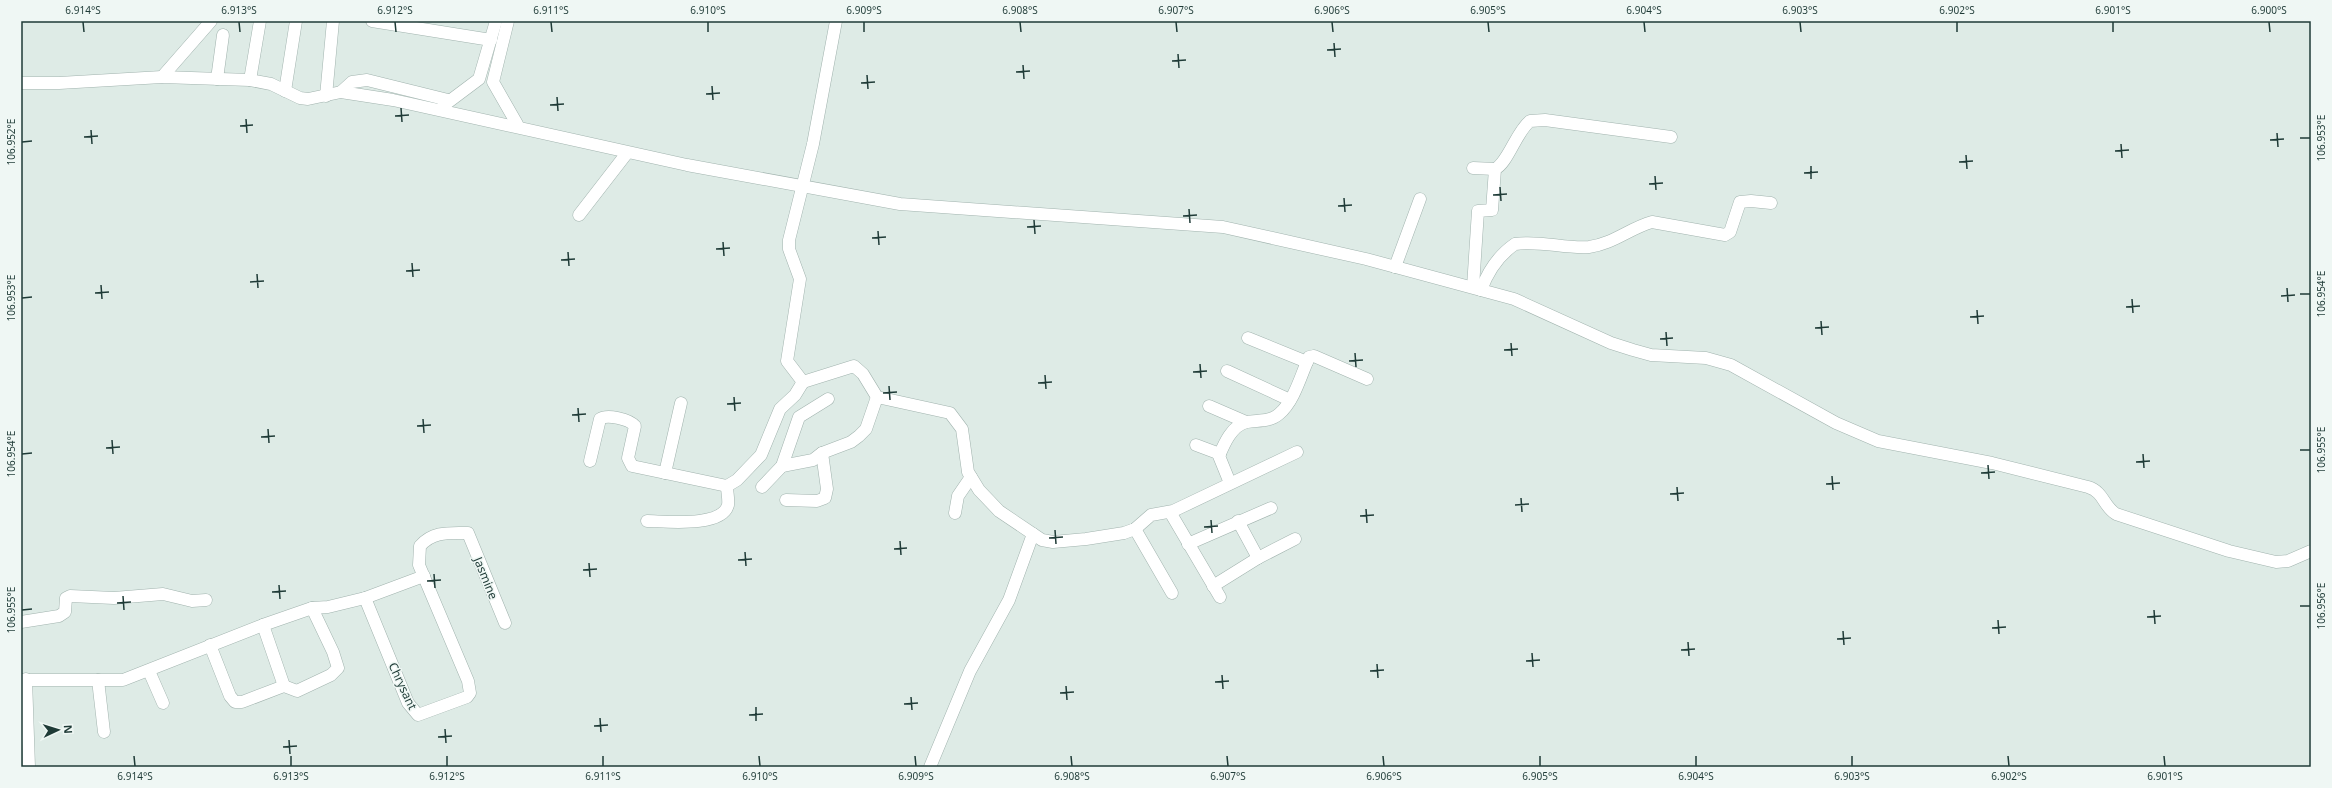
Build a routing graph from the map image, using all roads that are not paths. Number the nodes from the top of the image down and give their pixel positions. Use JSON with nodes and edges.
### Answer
{"nodes":[{"id":1,"x":211,"y":21,"type":"edge"},
{"id":2,"x":260,"y":21,"type":"edge"},
{"id":3,"x":296,"y":21,"type":"edge"},
{"id":4,"x":333,"y":21,"type":"edge"},
{"id":5,"x":496,"y":21,"type":"edge"},
{"id":6,"x":508,"y":21,"type":"edge"},
{"id":7,"x":836,"y":21,"type":"edge"},
{"id":8,"x":379,"y":22,"type":"edge"},
{"id":9,"x":433,"y":26,"type":"edge"},
{"id":10,"x":223,"y":35,"type":"dead end"},
{"id":11,"x":491,"y":40,"type":"junction"},
{"id":12,"x":162,"y":78,"type":"junction"},
{"id":13,"x":217,"y":78,"type":"junction"},
{"id":14,"x":479,"y":79,"type":"junction"},
{"id":15,"x":250,"y":80,"type":"junction"},
{"id":16,"x":21,"y":82,"type":"edge"},
{"id":17,"x":493,"y":82,"type":"junction"},
{"id":18,"x":285,"y":91,"type":"junction"},
{"id":19,"x":341,"y":92,"type":"junction"},
{"id":20,"x":326,"y":96,"type":"junction"},
{"id":21,"x":448,"y":100,"type":"junction"},
{"id":22,"x":439,"y":110,"type":"junction"},
{"id":23,"x":517,"y":124,"type":"dead end"},
{"id":24,"x":1670,"y":137,"type":"dead end"},
{"id":25,"x":627,"y":153,"type":"junction"},
{"id":26,"x":1473,"y":168,"type":"dead end"},
{"id":27,"x":1495,"y":169,"type":"junction"},
{"id":28,"x":803,"y":186,"type":"junction"},
{"id":29,"x":1420,"y":199,"type":"dead end"},
{"id":30,"x":1770,"y":203,"type":"dead end"},
{"id":31,"x":579,"y":215,"type":"dead end"},
{"id":32,"x":1395,"y":267,"type":"junction"},
{"id":33,"x":1477,"y":288,"type":"junction"},
{"id":34,"x":1248,"y":338,"type":"dead end"},
{"id":35,"x":1307,"y":362,"type":"junction"},
{"id":36,"x":1227,"y":371,"type":"dead end"},
{"id":37,"x":1367,"y":379,"type":"dead end"},
{"id":38,"x":803,"y":382,"type":"junction"},
{"id":39,"x":877,"y":397,"type":"junction"},
{"id":40,"x":828,"y":398,"type":"dead end"},
{"id":41,"x":1290,"y":400,"type":"junction"},
{"id":42,"x":680,"y":403,"type":"dead end"},
{"id":43,"x":1209,"y":406,"type":"dead end"},
{"id":44,"x":1246,"y":422,"type":"junction"},
{"id":45,"x":1196,"y":445,"type":"dead end"},
{"id":46,"x":1297,"y":452,"type":"dead end"},
{"id":47,"x":822,"y":453,"type":"junction"},
{"id":48,"x":1220,"y":454,"type":"junction"},
{"id":49,"x":590,"y":461,"type":"dead end"},
{"id":50,"x":782,"y":466,"type":"junction"},
{"id":51,"x":666,"y":473,"type":"junction"},
{"id":52,"x":971,"y":477,"type":"junction"},
{"id":53,"x":1230,"y":483,"type":"junction"},
{"id":54,"x":727,"y":486,"type":"junction"},
{"id":55,"x":762,"y":487,"type":"dead end"},
{"id":56,"x":786,"y":500,"type":"dead end"},
{"id":57,"x":1271,"y":508,"type":"dead end"},
{"id":58,"x":1170,"y":512,"type":"junction"},
{"id":59,"x":955,"y":513,"type":"dead end"},
{"id":60,"x":1238,"y":520,"type":"junction"},
{"id":61,"x":647,"y":521,"type":"dead end"},
{"id":62,"x":1135,"y":529,"type":"junction"},
{"id":63,"x":1033,"y":534,"type":"junction"},
{"id":64,"x":1295,"y":539,"type":"dead end"},
{"id":65,"x":1188,"y":544,"type":"junction"},
{"id":66,"x":2311,"y":551,"type":"edge"},
{"id":67,"x":1258,"y":558,"type":"junction"},
{"id":68,"x":424,"y":576,"type":"junction"},
{"id":69,"x":1213,"y":586,"type":"junction"},
{"id":70,"x":1172,"y":593,"type":"dead end"},
{"id":71,"x":1220,"y":597,"type":"dead end"},
{"id":72,"x":365,"y":598,"type":"junction"},
{"id":73,"x":206,"y":600,"type":"dead end"},
{"id":74,"x":312,"y":608,"type":"junction"},
{"id":75,"x":21,"y":622,"type":"edge"},
{"id":76,"x":504,"y":624,"type":"dead end"},
{"id":77,"x":263,"y":625,"type":"junction"},
{"id":78,"x":210,"y":645,"type":"junction"},
{"id":79,"x":149,"y":671,"type":"junction"},
{"id":80,"x":23,"y":680,"type":"edge"},
{"id":81,"x":98,"y":680,"type":"junction"},
{"id":82,"x":284,"y":686,"type":"junction"},
{"id":83,"x":163,"y":703,"type":"dead end"},
{"id":84,"x":104,"y":732,"type":"dead end"},
{"id":85,"x":29,"y":767,"type":"edge"},
{"id":86,"x":930,"y":767,"type":"edge"}],
"edges":[{"from":1,"to":12,"type":"street"},
{"from":2,"to":15,"type":"street"},
{"from":3,"to":18,"type":"street"},
{"from":4,"to":20,"type":"street"},
{"from":5,"to":11,"type":"street"},
{"from":6,"to":17,"type":"street"},
{"from":7,"to":28,"type":"street"},
{"from":8,"to":9,"type":"street"},
{"from":9,"to":11,"type":"street"},
{"from":10,"to":13,"type":"street"},
{"from":11,"to":14,"type":"street"},
{"from":12,"to":13,"type":"street"},
{"from":12,"to":16,"type":"street"},
{"from":13,"to":15,"type":"street"},
{"from":14,"to":17,"type":"street"},
{"from":14,"to":21,"type":"street"},
{"from":15,"to":18,"type":"street"},
{"from":17,"to":23,"type":"street"},
{"from":18,"to":20,"type":"street"},
{"from":19,"to":20,"type":"street"},
{"from":19,"to":21,"type":"street"},
{"from":19,"to":22,"type":"street"},
{"from":21,"to":22,"type":"street"},
{"from":22,"to":25,"type":"street"},
{"from":24,"to":27,"type":"street"},
{"from":25,"to":28,"type":"street"},
{"from":25,"to":31,"type":"street"},
{"from":26,"to":27,"type":"street"},
{"from":27,"to":33,"type":"street"},
{"from":28,"to":32,"type":"street"},
{"from":28,"to":38,"type":"street"},
{"from":29,"to":32,"type":"street"},
{"from":30,"to":33,"type":"street"},
{"from":32,"to":33,"type":"street"},
{"from":33,"to":66,"type":"street"},
{"from":34,"to":35,"type":"street"},
{"from":35,"to":37,"type":"street"},
{"from":35,"to":41,"type":"street"},
{"from":36,"to":41,"type":"street"},
{"from":38,"to":39,"type":"street"},
{"from":38,"to":54,"type":"street"},
{"from":39,"to":47,"type":"street"},
{"from":39,"to":52,"type":"street"},
{"from":40,"to":50,"type":"street"},
{"from":41,"to":44,"type":"street"},
{"from":42,"to":51,"type":"street"},
{"from":43,"to":44,"type":"street"},
{"from":44,"to":48,"type":"street"},
{"from":45,"to":48,"type":"street"},
{"from":46,"to":53,"type":"street"},
{"from":47,"to":50,"type":"street"},
{"from":47,"to":56,"type":"street"},
{"from":48,"to":53,"type":"street"},
{"from":49,"to":51,"type":"street"},
{"from":50,"to":55,"type":"street"},
{"from":51,"to":54,"type":"street"},
{"from":52,"to":59,"type":"street"},
{"from":52,"to":63,"type":"street"},
{"from":53,"to":58,"type":"street"},
{"from":54,"to":61,"type":"street"},
{"from":57,"to":60,"type":"street"},
{"from":58,"to":62,"type":"street"},
{"from":58,"to":65,"type":"street"},
{"from":60,"to":65,"type":"street"},
{"from":60,"to":67,"type":"street"},
{"from":62,"to":63,"type":"street"},
{"from":62,"to":70,"type":"street"},
{"from":63,"to":86,"type":"street"},
{"from":64,"to":67,"type":"street"},
{"from":65,"to":69,"type":"street"},
{"from":67,"to":69,"type":"street"},
{"from":68,"to":72,"type":"street"},
{"from":68,"to":72,"type":"street","name":"Chrysant"},
{"from":68,"to":76,"type":"street","name":"Jasmine"},
{"from":69,"to":71,"type":"street"},
{"from":72,"to":74,"type":"street"},
{"from":73,"to":75,"type":"street"},
{"from":74,"to":77,"type":"street"},
{"from":74,"to":82,"type":"street"},
{"from":77,"to":78,"type":"street"},
{"from":77,"to":82,"type":"street"},
{"from":78,"to":79,"type":"street"},
{"from":78,"to":82,"type":"street"},
{"from":79,"to":81,"type":"street"},
{"from":79,"to":83,"type":"street"},
{"from":80,"to":81,"type":"street"},
{"from":80,"to":85,"type":"street"},
{"from":81,"to":84,"type":"street"}]}
